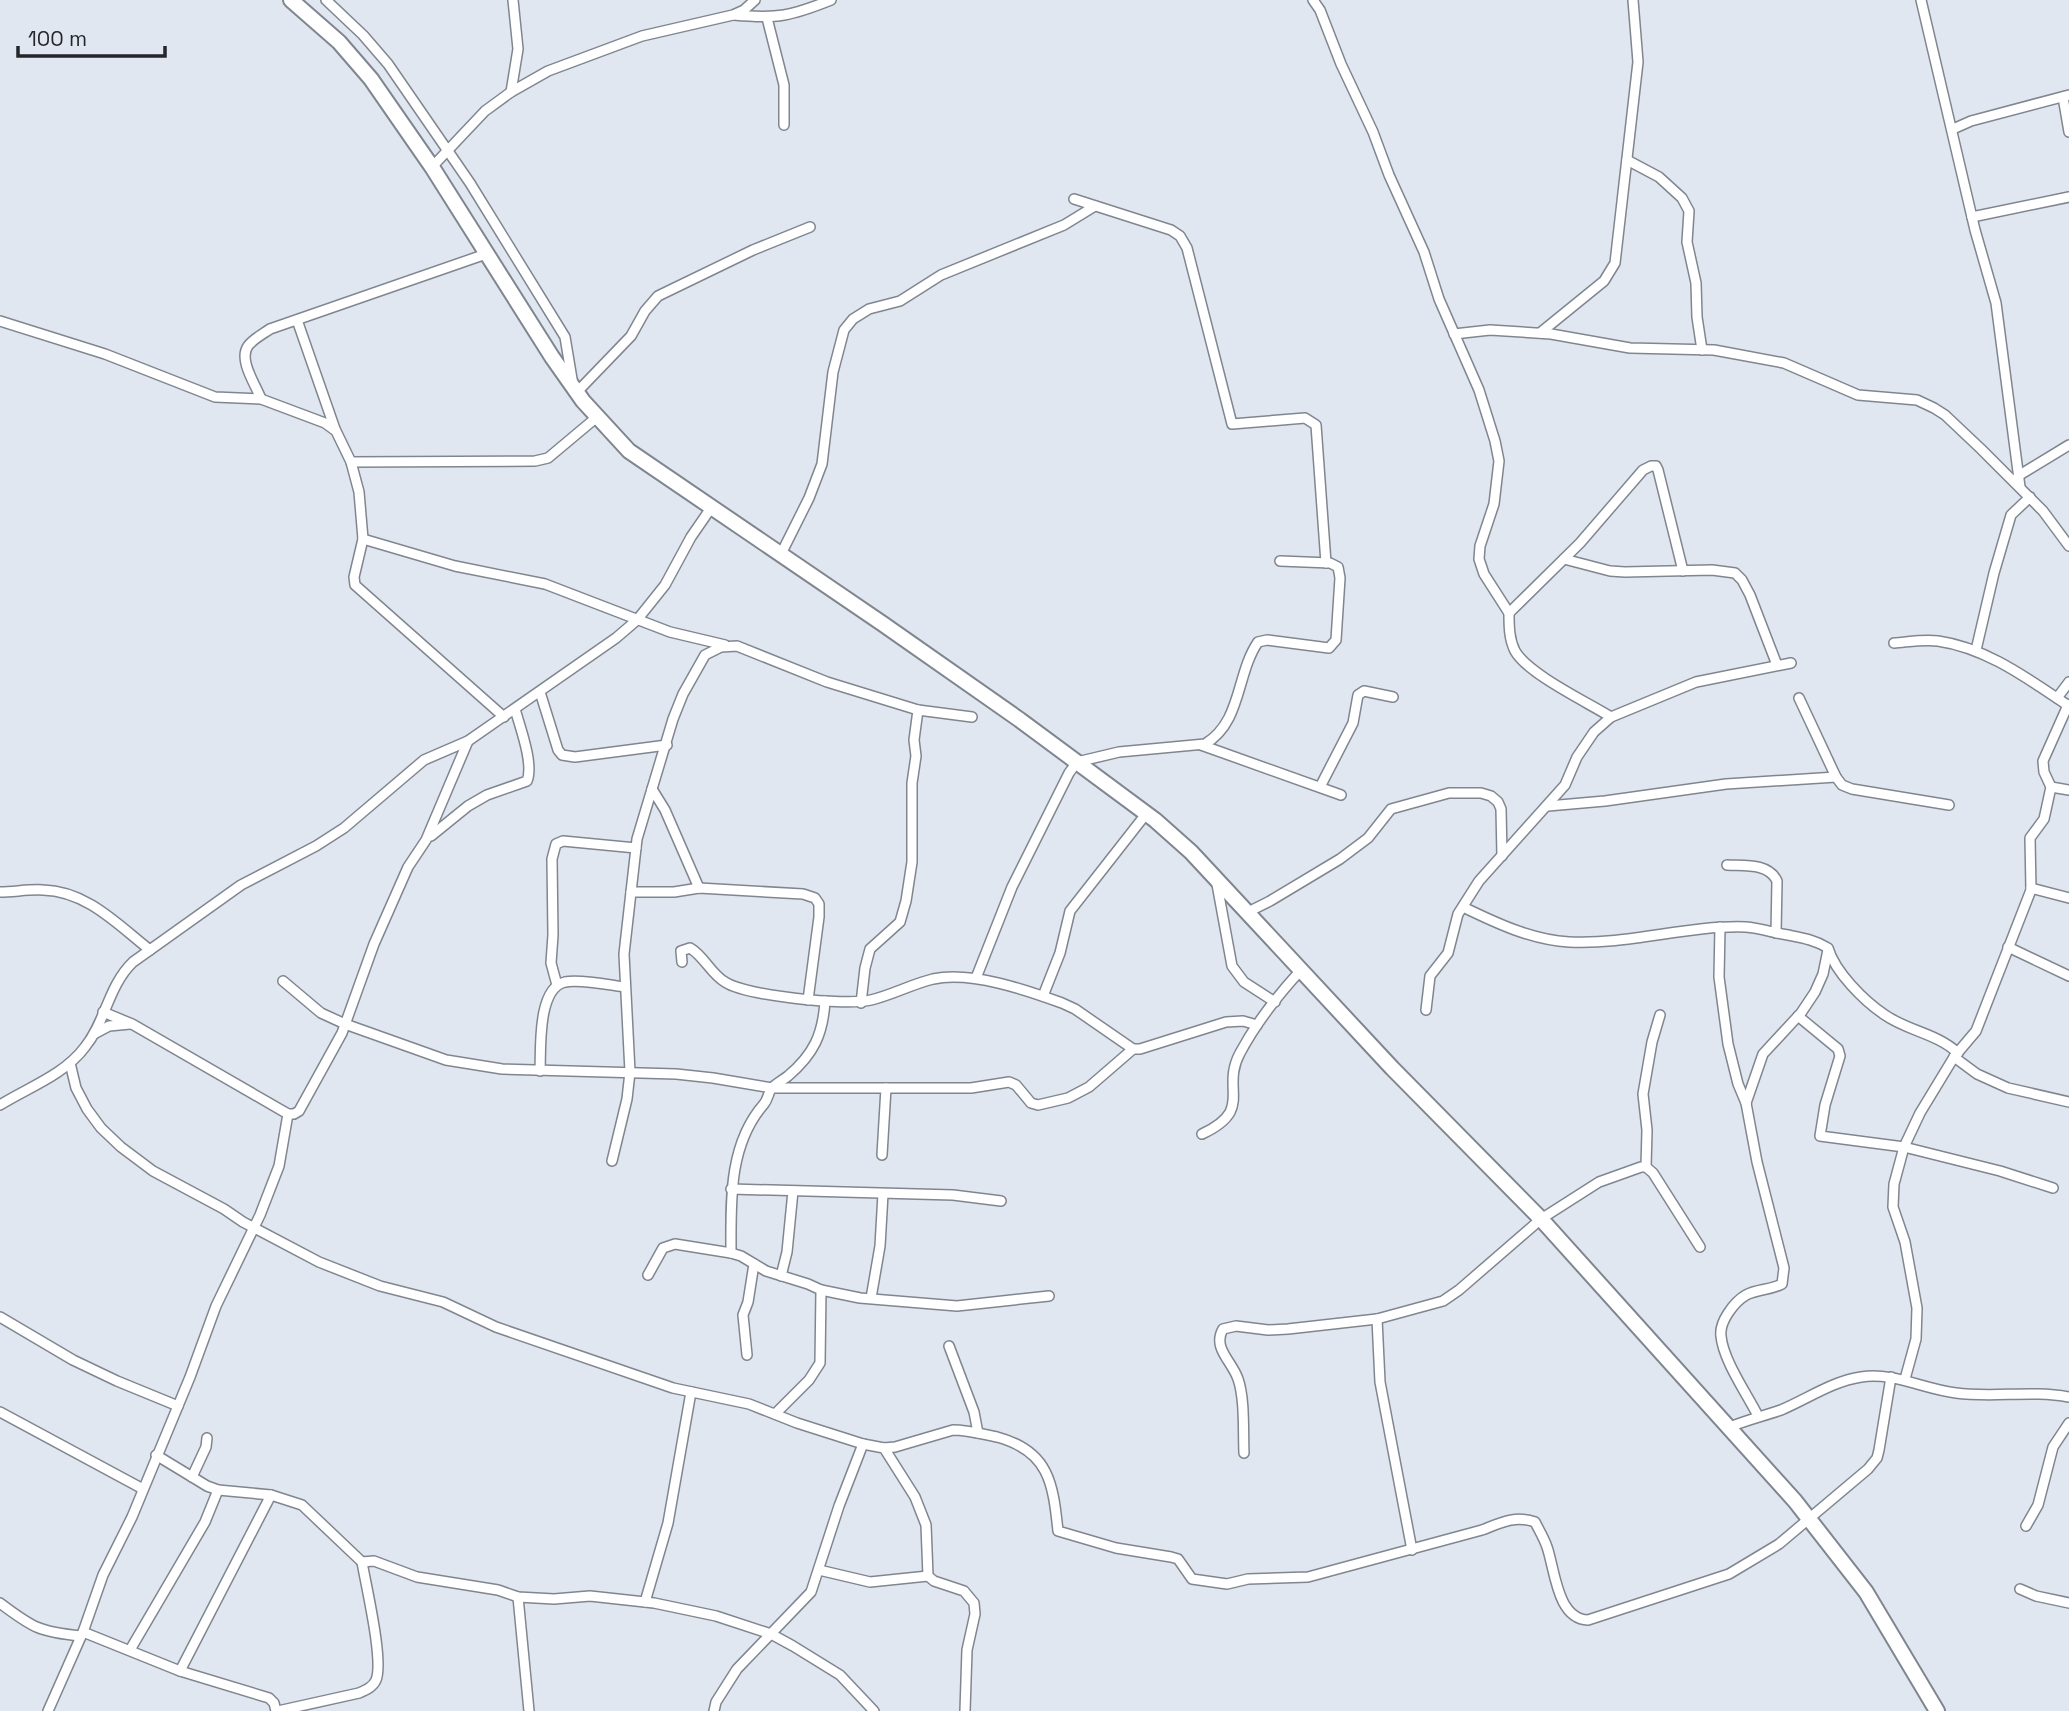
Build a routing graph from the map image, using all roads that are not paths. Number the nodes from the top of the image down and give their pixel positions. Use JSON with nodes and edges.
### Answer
{"nodes":[{"id":1,"x":326,"y":0,"type":"edge"},
{"id":2,"x":513,"y":0,"type":"edge"},
{"id":3,"x":755,"y":0,"type":"edge"},
{"id":4,"x":831,"y":0,"type":"edge"},
{"id":5,"x":1312,"y":0,"type":"edge"},
{"id":6,"x":1633,"y":0,"type":"edge"},
{"id":7,"x":1922,"y":0,"type":"edge"},
{"id":8,"x":295,"y":1,"type":"edge"},
{"id":9,"x":733,"y":15,"type":"junction"},
{"id":10,"x":767,"y":18,"type":"junction"},
{"id":11,"x":511,"y":92,"type":"junction"},
{"id":12,"x":2066,"y":96,"type":"edge"},
{"id":13,"x":784,"y":125,"type":"dead end"},
{"id":14,"x":1953,"y":129,"type":"junction"},
{"id":15,"x":2069,"y":132,"type":"edge"},
{"id":16,"x":447,"y":150,"type":"junction"},
{"id":17,"x":1627,"y":160,"type":"junction"},
{"id":18,"x":432,"y":167,"type":"junction"},
{"id":19,"x":2069,"y":197,"type":"edge"},
{"id":20,"x":1074,"y":199,"type":"dead end"},
{"id":21,"x":1095,"y":206,"type":"junction"},
{"id":22,"x":1972,"y":217,"type":"junction"},
{"id":23,"x":810,"y":227,"type":"dead end"},
{"id":24,"x":486,"y":254,"type":"junction"},
{"id":25,"x":297,"y":320,"type":"junction"},
{"id":26,"x":0,"y":321,"type":"edge"},
{"id":27,"x":1540,"y":333,"type":"junction"},
{"id":28,"x":1454,"y":334,"type":"junction"},
{"id":29,"x":1702,"y":350,"type":"junction"},
{"id":30,"x":575,"y":388,"type":"junction"},
{"id":31,"x":261,"y":399,"type":"junction"},
{"id":32,"x":597,"y":417,"type":"junction"},
{"id":33,"x":336,"y":431,"type":"junction"},
{"id":34,"x":2069,"y":445,"type":"edge"},
{"id":35,"x":351,"y":462,"type":"junction"},
{"id":36,"x":2018,"y":476,"type":"junction"},
{"id":37,"x":2020,"y":487,"type":"junction"},
{"id":38,"x":2030,"y":498,"type":"junction"},
{"id":39,"x":711,"y":508,"type":"junction"},
{"id":40,"x":363,"y":539,"type":"junction"},
{"id":41,"x":2069,"y":546,"type":"edge"},
{"id":42,"x":781,"y":554,"type":"junction"},
{"id":43,"x":1564,"y":559,"type":"junction"},
{"id":44,"x":1280,"y":561,"type":"dead end"},
{"id":45,"x":1326,"y":563,"type":"junction"},
{"id":46,"x":1683,"y":571,"type":"junction"},
{"id":47,"x":1509,"y":613,"type":"junction"},
{"id":48,"x":637,"y":620,"type":"junction"},
{"id":49,"x":1894,"y":643,"type":"dead end"},
{"id":50,"x":730,"y":646,"type":"junction"},
{"id":51,"x":1976,"y":650,"type":"junction"},
{"id":52,"x":1791,"y":663,"type":"dead end"},
{"id":53,"x":1777,"y":666,"type":"junction"},
{"id":54,"x":2069,"y":682,"type":"edge"},
{"id":55,"x":540,"y":692,"type":"junction"},
{"id":56,"x":1392,"y":697,"type":"dead end"},
{"id":57,"x":1799,"y":698,"type":"dead end"},
{"id":58,"x":2057,"y":698,"type":"junction"},
{"id":59,"x":2068,"y":706,"type":"edge"},
{"id":60,"x":516,"y":709,"type":"junction"},
{"id":61,"x":918,"y":710,"type":"junction"},
{"id":62,"x":504,"y":717,"type":"junction"},
{"id":63,"x":972,"y":717,"type":"dead end"},
{"id":64,"x":1611,"y":717,"type":"junction"},
{"id":65,"x":468,"y":741,"type":"junction"},
{"id":66,"x":1199,"y":744,"type":"junction"},
{"id":67,"x":667,"y":745,"type":"junction"},
{"id":68,"x":1077,"y":762,"type":"junction"},
{"id":69,"x":1836,"y":777,"type":"junction"},
{"id":70,"x":1320,"y":787,"type":"junction"},
{"id":71,"x":2051,"y":787,"type":"junction"},
{"id":72,"x":652,"y":789,"type":"junction"},
{"id":73,"x":2069,"y":790,"type":"edge"},
{"id":74,"x":1341,"y":795,"type":"dead end"},
{"id":75,"x":1949,"y":805,"type":"dead end"},
{"id":76,"x":1548,"y":806,"type":"junction"},
{"id":77,"x":1146,"y":814,"type":"junction"},
{"id":78,"x":426,"y":840,"type":"junction"},
{"id":79,"x":636,"y":848,"type":"junction"},
{"id":80,"x":1502,"y":856,"type":"junction"},
{"id":81,"x":1727,"y":865,"type":"dead end"},
{"id":82,"x":1215,"y":875,"type":"junction"},
{"id":83,"x":699,"y":888,"type":"junction"},
{"id":84,"x":2031,"y":888,"type":"junction"},
{"id":85,"x":0,"y":892,"type":"edge"},
{"id":86,"x":631,"y":892,"type":"junction"},
{"id":87,"x":2069,"y":898,"type":"edge"},
{"id":88,"x":1463,"y":907,"type":"junction"},
{"id":89,"x":1248,"y":912,"type":"junction"},
{"id":90,"x":1720,"y":928,"type":"junction"},
{"id":91,"x":1776,"y":933,"type":"junction"},
{"id":92,"x":2008,"y":947,"type":"junction"},
{"id":93,"x":1828,"y":948,"type":"junction"},
{"id":94,"x":150,"y":950,"type":"junction"},
{"id":95,"x":681,"y":962,"type":"dead end"},
{"id":96,"x":1301,"y":970,"type":"junction"},
{"id":97,"x":2069,"y":975,"type":"edge"},
{"id":98,"x":975,"y":978,"type":"junction"},
{"id":99,"x":283,"y":981,"type":"dead end"},
{"id":100,"x":557,"y":985,"type":"junction"},
{"id":101,"x":625,"y":987,"type":"junction"},
{"id":102,"x":1043,"y":996,"type":"junction"},
{"id":103,"x":808,"y":1000,"type":"junction"},
{"id":104,"x":825,"y":1001,"type":"junction"},
{"id":105,"x":1275,"y":1002,"type":"junction"},
{"id":106,"x":861,"y":1003,"type":"junction"},
{"id":107,"x":1426,"y":1010,"type":"dead end"},
{"id":108,"x":103,"y":1012,"type":"junction"},
{"id":109,"x":1660,"y":1015,"type":"dead end"},
{"id":110,"x":1798,"y":1016,"type":"junction"},
{"id":111,"x":132,"y":1024,"type":"junction"},
{"id":112,"x":345,"y":1024,"type":"junction"},
{"id":113,"x":1257,"y":1025,"type":"junction"},
{"id":114,"x":92,"y":1035,"type":"junction"},
{"id":115,"x":1133,"y":1049,"type":"junction"},
{"id":116,"x":1956,"y":1055,"type":"junction"},
{"id":117,"x":70,"y":1063,"type":"junction"},
{"id":118,"x":540,"y":1072,"type":"junction"},
{"id":119,"x":630,"y":1072,"type":"junction"},
{"id":120,"x":772,"y":1088,"type":"junction"},
{"id":121,"x":886,"y":1088,"type":"junction"},
{"id":122,"x":2069,"y":1102,"type":"edge"},
{"id":123,"x":1746,"y":1103,"type":"junction"},
{"id":124,"x":0,"y":1105,"type":"edge"},
{"id":125,"x":288,"y":1114,"type":"junction"},
{"id":126,"x":1202,"y":1134,"type":"dead end"},
{"id":127,"x":1904,"y":1147,"type":"junction"},
{"id":128,"x":882,"y":1155,"type":"dead end"},
{"id":129,"x":612,"y":1161,"type":"dead end"},
{"id":130,"x":1646,"y":1167,"type":"junction"},
{"id":131,"x":2053,"y":1188,"type":"dead end"},
{"id":132,"x":731,"y":1189,"type":"junction"},
{"id":133,"x":793,"y":1191,"type":"junction"},
{"id":134,"x":883,"y":1194,"type":"junction"},
{"id":135,"x":1001,"y":1201,"type":"dead end"},
{"id":136,"x":1541,"y":1219,"type":"junction"},
{"id":137,"x":254,"y":1228,"type":"junction"},
{"id":138,"x":1700,"y":1247,"type":"dead end"},
{"id":139,"x":731,"y":1254,"type":"junction"},
{"id":140,"x":754,"y":1264,"type":"junction"},
{"id":141,"x":648,"y":1275,"type":"dead end"},
{"id":142,"x":781,"y":1276,"type":"junction"},
{"id":143,"x":821,"y":1290,"type":"junction"},
{"id":144,"x":1049,"y":1296,"type":"dead end"},
{"id":145,"x":871,"y":1298,"type":"junction"},
{"id":146,"x":0,"y":1317,"type":"edge"},
{"id":147,"x":1377,"y":1319,"type":"junction"},
{"id":148,"x":948,"y":1346,"type":"dead end"},
{"id":149,"x":747,"y":1355,"type":"dead end"},
{"id":150,"x":1891,"y":1377,"type":"junction"},
{"id":151,"x":1905,"y":1379,"type":"junction"},
{"id":152,"x":691,"y":1392,"type":"junction"},
{"id":153,"x":2069,"y":1396,"type":"edge"},
{"id":154,"x":178,"y":1406,"type":"junction"},
{"id":155,"x":0,"y":1412,"type":"edge"},
{"id":156,"x":775,"y":1414,"type":"junction"},
{"id":157,"x":1758,"y":1416,"type":"junction"},
{"id":158,"x":2069,"y":1423,"type":"edge"},
{"id":159,"x":1730,"y":1427,"type":"junction"},
{"id":160,"x":978,"y":1433,"type":"junction"},
{"id":161,"x":207,"y":1438,"type":"dead end"},
{"id":162,"x":863,"y":1444,"type":"junction"},
{"id":163,"x":884,"y":1448,"type":"junction"},
{"id":164,"x":1244,"y":1453,"type":"dead end"},
{"id":165,"x":156,"y":1455,"type":"junction"},
{"id":166,"x":192,"y":1477,"type":"junction"},
{"id":167,"x":143,"y":1489,"type":"junction"},
{"id":168,"x":218,"y":1490,"type":"junction"},
{"id":169,"x":271,"y":1495,"type":"junction"},
{"id":170,"x":1809,"y":1518,"type":"junction"},
{"id":171,"x":2026,"y":1526,"type":"dead end"},
{"id":172,"x":1412,"y":1550,"type":"junction"},
{"id":173,"x":362,"y":1562,"type":"junction"},
{"id":174,"x":818,"y":1570,"type":"junction"},
{"id":175,"x":928,"y":1576,"type":"junction"},
{"id":176,"x":2020,"y":1589,"type":"dead end"},
{"id":177,"x":519,"y":1597,"type":"junction"},
{"id":178,"x":645,"y":1602,"type":"junction"},
{"id":179,"x":0,"y":1603,"type":"edge"},
{"id":180,"x":2069,"y":1603,"type":"edge"},
{"id":181,"x":82,"y":1634,"type":"junction"},
{"id":182,"x":771,"y":1634,"type":"junction"},
{"id":183,"x":130,"y":1650,"type":"junction"},
{"id":184,"x":180,"y":1671,"type":"junction"},
{"id":185,"x":48,"y":1711,"type":"edge"},
{"id":186,"x":277,"y":1711,"type":"edge"},
{"id":187,"x":529,"y":1711,"type":"edge"},
{"id":188,"x":714,"y":1711,"type":"edge"},
{"id":189,"x":874,"y":1711,"type":"edge"},
{"id":190,"x":965,"y":1711,"type":"edge"},
{"id":191,"x":1937,"y":1711,"type":"edge"}],
"edges":[{"from":1,"to":16,"type":"street"},
{"from":2,"to":11,"type":"street"},
{"from":3,"to":9,"type":"street"},
{"from":4,"to":10,"type":"street"},
{"from":5,"to":28,"type":"street"},
{"from":6,"to":17,"type":"street"},
{"from":7,"to":14,"type":"street"},
{"from":8,"to":18,"type":"main road"},
{"from":9,"to":10,"type":"street"},
{"from":9,"to":11,"type":"street"},
{"from":10,"to":13,"type":"street"},
{"from":11,"to":16,"type":"street"},
{"from":12,"to":14,"type":"street"},
{"from":12,"to":15,"type":"street"},
{"from":14,"to":22,"type":"street"},
{"from":16,"to":18,"type":"street"},
{"from":16,"to":30,"type":"street"},
{"from":17,"to":27,"type":"street"},
{"from":17,"to":29,"type":"street"},
{"from":18,"to":24,"type":"main road"},
{"from":19,"to":22,"type":"street"},
{"from":20,"to":21,"type":"street"},
{"from":21,"to":42,"type":"street"},
{"from":21,"to":45,"type":"street"},
{"from":22,"to":36,"type":"street"},
{"from":23,"to":30,"type":"street"},
{"from":24,"to":25,"type":"street"},
{"from":24,"to":30,"type":"main road"},
{"from":25,"to":31,"type":"street"},
{"from":25,"to":33,"type":"street"},
{"from":26,"to":31,"type":"street"},
{"from":27,"to":28,"type":"street"},
{"from":27,"to":29,"type":"street"},
{"from":28,"to":47,"type":"street"},
{"from":29,"to":37,"type":"street"},
{"from":30,"to":32,"type":"main road"},
{"from":31,"to":33,"type":"street"},
{"from":32,"to":35,"type":"street"},
{"from":32,"to":39,"type":"main road"},
{"from":33,"to":35,"type":"street"},
{"from":34,"to":36,"type":"street"},
{"from":35,"to":40,"type":"street"},
{"from":36,"to":37,"type":"street"},
{"from":37,"to":38,"type":"street"},
{"from":38,"to":41,"type":"street"},
{"from":38,"to":51,"type":"street"},
{"from":39,"to":42,"type":"main road"},
{"from":39,"to":48,"type":"street"},
{"from":40,"to":48,"type":"street"},
{"from":40,"to":62,"type":"street"},
{"from":42,"to":68,"type":"main road"},
{"from":43,"to":46,"type":"street"},
{"from":43,"to":46,"type":"street"},
{"from":43,"to":47,"type":"street"},
{"from":44,"to":45,"type":"street"},
{"from":45,"to":66,"type":"street"},
{"from":46,"to":53,"type":"street"},
{"from":47,"to":64,"type":"street"},
{"from":48,"to":50,"type":"street"},
{"from":48,"to":55,"type":"street"},
{"from":49,"to":51,"type":"street"},
{"from":50,"to":61,"type":"street"},
{"from":50,"to":67,"type":"street"},
{"from":51,"to":58,"type":"street"},
{"from":52,"to":53,"type":"street"},
{"from":53,"to":64,"type":"street"},
{"from":54,"to":58,"type":"street"},
{"from":55,"to":60,"type":"street"},
{"from":55,"to":67,"type":"street"},
{"from":56,"to":70,"type":"street"},
{"from":57,"to":69,"type":"street"},
{"from":58,"to":59,"type":"street"},
{"from":59,"to":71,"type":"street"},
{"from":60,"to":62,"type":"street"},
{"from":60,"to":78,"type":"street"},
{"from":61,"to":63,"type":"street"},
{"from":61,"to":106,"type":"street"},
{"from":62,"to":65,"type":"street"},
{"from":64,"to":76,"type":"street"},
{"from":65,"to":78,"type":"street"},
{"from":65,"to":94,"type":"street"},
{"from":66,"to":68,"type":"street"},
{"from":66,"to":70,"type":"street"},
{"from":67,"to":72,"type":"street"},
{"from":68,"to":77,"type":"main road"},
{"from":68,"to":98,"type":"street"},
{"from":69,"to":75,"type":"street"},
{"from":69,"to":76,"type":"street"},
{"from":70,"to":74,"type":"street"},
{"from":71,"to":73,"type":"street"},
{"from":71,"to":84,"type":"street"},
{"from":72,"to":79,"type":"street"},
{"from":72,"to":83,"type":"street"},
{"from":76,"to":80,"type":"street"},
{"from":77,"to":82,"type":"main road"},
{"from":77,"to":102,"type":"street"},
{"from":78,"to":112,"type":"street"},
{"from":79,"to":86,"type":"street"},
{"from":79,"to":100,"type":"street"},
{"from":80,"to":88,"type":"street"},
{"from":80,"to":89,"type":"street"},
{"from":81,"to":91,"type":"street"},
{"from":82,"to":89,"type":"main road"},
{"from":82,"to":105,"type":"street"},
{"from":83,"to":86,"type":"street"},
{"from":83,"to":103,"type":"street"},
{"from":84,"to":87,"type":"street"},
{"from":84,"to":92,"type":"street"},
{"from":85,"to":94,"type":"street"},
{"from":86,"to":101,"type":"street"},
{"from":88,"to":90,"type":"street"},
{"from":88,"to":107,"type":"street"},
{"from":89,"to":96,"type":"main road"},
{"from":90,"to":91,"type":"street"},
{"from":90,"to":123,"type":"street"},
{"from":91,"to":93,"type":"street"},
{"from":92,"to":97,"type":"street"},
{"from":92,"to":116,"type":"street"},
{"from":93,"to":110,"type":"street"},
{"from":93,"to":116,"type":"street"},
{"from":94,"to":108,"type":"street"},
{"from":95,"to":103,"type":"street"},
{"from":96,"to":105,"type":"street"},
{"from":96,"to":136,"type":"main road"},
{"from":98,"to":102,"type":"street"},
{"from":98,"to":106,"type":"street"},
{"from":99,"to":112,"type":"street"},
{"from":100,"to":101,"type":"street"},
{"from":100,"to":118,"type":"street"},
{"from":101,"to":119,"type":"street"},
{"from":102,"to":115,"type":"street"},
{"from":103,"to":104,"type":"street"},
{"from":104,"to":106,"type":"street"},
{"from":104,"to":120,"type":"street"},
{"from":105,"to":113,"type":"street"},
{"from":108,"to":111,"type":"street"},
{"from":108,"to":114,"type":"street"},
{"from":109,"to":130,"type":"street"},
{"from":110,"to":123,"type":"street"},
{"from":110,"to":127,"type":"street"},
{"from":111,"to":114,"type":"street"},
{"from":111,"to":125,"type":"street"},
{"from":112,"to":118,"type":"street"},
{"from":112,"to":125,"type":"street"},
{"from":113,"to":115,"type":"street"},
{"from":113,"to":126,"type":"street"},
{"from":114,"to":117,"type":"street"},
{"from":115,"to":121,"type":"street"},
{"from":116,"to":122,"type":"street"},
{"from":116,"to":127,"type":"street"},
{"from":117,"to":124,"type":"street"},
{"from":117,"to":137,"type":"street"},
{"from":118,"to":119,"type":"street"},
{"from":119,"to":120,"type":"street"},
{"from":119,"to":129,"type":"street"},
{"from":120,"to":121,"type":"street"},
{"from":120,"to":132,"type":"street"},
{"from":121,"to":128,"type":"street"},
{"from":123,"to":157,"type":"street"},
{"from":125,"to":137,"type":"street"},
{"from":127,"to":131,"type":"street"},
{"from":127,"to":151,"type":"street"},
{"from":130,"to":136,"type":"street"},
{"from":130,"to":138,"type":"street"},
{"from":132,"to":133,"type":"street"},
{"from":132,"to":139,"type":"street"},
{"from":133,"to":134,"type":"street"},
{"from":133,"to":142,"type":"street"},
{"from":134,"to":135,"type":"street"},
{"from":134,"to":145,"type":"street"},
{"from":136,"to":147,"type":"street"},
{"from":136,"to":159,"type":"main road"},
{"from":137,"to":152,"type":"street"},
{"from":137,"to":154,"type":"street"},
{"from":139,"to":140,"type":"street"},
{"from":139,"to":141,"type":"street"},
{"from":140,"to":142,"type":"street"},
{"from":140,"to":149,"type":"street"},
{"from":142,"to":143,"type":"street"},
{"from":143,"to":145,"type":"street"},
{"from":143,"to":156,"type":"street"},
{"from":144,"to":145,"type":"street"},
{"from":146,"to":154,"type":"street"},
{"from":147,"to":164,"type":"street"},
{"from":147,"to":172,"type":"street"},
{"from":148,"to":160,"type":"street"},
{"from":150,"to":151,"type":"street"},
{"from":150,"to":157,"type":"street"},
{"from":150,"to":170,"type":"street"},
{"from":151,"to":153,"type":"street"},
{"from":152,"to":156,"type":"street"},
{"from":152,"to":178,"type":"street"},
{"from":154,"to":165,"type":"street"},
{"from":155,"to":167,"type":"street"},
{"from":156,"to":162,"type":"street"},
{"from":157,"to":159,"type":"street"},
{"from":158,"to":171,"type":"street"},
{"from":159,"to":170,"type":"main road"},
{"from":160,"to":163,"type":"street"},
{"from":160,"to":172,"type":"street"},
{"from":161,"to":166,"type":"street"},
{"from":162,"to":163,"type":"street"},
{"from":162,"to":174,"type":"street"},
{"from":163,"to":175,"type":"street"},
{"from":165,"to":166,"type":"street"},
{"from":165,"to":167,"type":"street"},
{"from":166,"to":168,"type":"street"},
{"from":167,"to":181,"type":"street"},
{"from":168,"to":169,"type":"street"},
{"from":168,"to":183,"type":"street"},
{"from":169,"to":173,"type":"street"},
{"from":169,"to":184,"type":"street"},
{"from":170,"to":172,"type":"street"},
{"from":170,"to":191,"type":"main road"},
{"from":173,"to":177,"type":"street"},
{"from":173,"to":186,"type":"street"},
{"from":174,"to":175,"type":"street"},
{"from":174,"to":182,"type":"street"},
{"from":175,"to":190,"type":"street"},
{"from":176,"to":180,"type":"street"},
{"from":177,"to":178,"type":"street"},
{"from":177,"to":187,"type":"street"},
{"from":178,"to":182,"type":"street"},
{"from":179,"to":181,"type":"street"},
{"from":181,"to":183,"type":"street"},
{"from":181,"to":185,"type":"street"},
{"from":182,"to":188,"type":"street"},
{"from":182,"to":189,"type":"street"},
{"from":183,"to":184,"type":"street"},
{"from":184,"to":186,"type":"street"}]}
